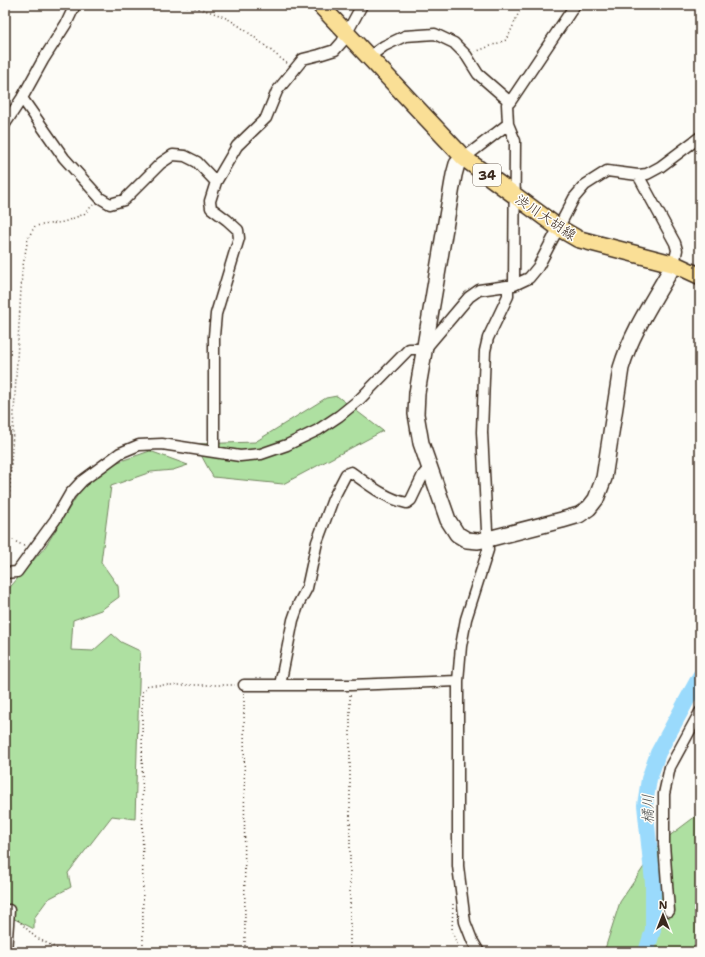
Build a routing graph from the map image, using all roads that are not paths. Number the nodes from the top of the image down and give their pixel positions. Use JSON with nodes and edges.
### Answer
{"nodes":[{"id":1,"x":75,"y":5,"type":"edge"},
{"id":2,"x":320,"y":5,"type":"edge"},
{"id":3,"x":362,"y":5,"type":"edge"},
{"id":4,"x":576,"y":5,"type":"edge"},
{"id":5,"x":347,"y":34,"type":"junction"},
{"id":6,"x":369,"y":57,"type":"junction"},
{"id":7,"x":22,"y":98,"type":"junction"},
{"id":8,"x":510,"y":102,"type":"junction"},
{"id":9,"x":5,"y":124,"type":"edge"},
{"id":10,"x":508,"y":124,"type":"junction"},
{"id":11,"x":700,"y":137,"type":"edge"},
{"id":12,"x":464,"y":158,"type":"junction"},
{"id":13,"x":638,"y":175,"type":"junction"},
{"id":14,"x":216,"y":182,"type":"junction"},
{"id":15,"x":515,"y":197,"type":"junction"},
{"id":16,"x":559,"y":228,"type":"junction"},
{"id":17,"x":674,"y":264,"type":"junction"},
{"id":18,"x":700,"y":276,"type":"edge"},
{"id":19,"x":511,"y":285,"type":"junction"},
{"id":20,"x":425,"y":349,"type":"junction"},
{"id":21,"x":214,"y":452,"type":"junction"},
{"id":22,"x":430,"y":467,"type":"junction"},
{"id":23,"x":488,"y":539,"type":"junction"},
{"id":24,"x":5,"y":573,"type":"edge"},
{"id":25,"x":458,"y":681,"type":"junction"},
{"id":26,"x":244,"y":685,"type":"road end"},
{"id":27,"x":280,"y":685,"type":"junction"},
{"id":28,"x":700,"y":712,"type":"edge"},
{"id":29,"x":9,"y":910,"type":"road end"},
{"id":30,"x":669,"y":911,"type":"dead end"},
{"id":31,"x":6,"y":952,"type":"edge"},
{"id":32,"x":479,"y":952,"type":"edge"}],
"edges":[{"from":1,"to":7,"type":"street"},
{"from":2,"to":5,"type":"main road","name":"渋川大胡線","number":"34"},
{"from":3,"to":5,"type":"street"},
{"from":4,"to":8,"type":"street"},
{"from":5,"to":6,"type":"main road","name":"渋川大胡線","number":"34"},
{"from":5,"to":14,"type":"street"},
{"from":6,"to":8,"type":"street"},
{"from":6,"to":12,"type":"main road","name":"渋川大胡線","number":"34"},
{"from":7,"to":9,"type":"street"},
{"from":7,"to":14,"type":"street"},
{"from":8,"to":10,"type":"street"},
{"from":10,"to":12,"type":"street"},
{"from":10,"to":15,"type":"street"},
{"from":11,"to":13,"type":"street"},
{"from":12,"to":15,"type":"main road","name":"渋川大胡線","number":"34"},
{"from":12,"to":20,"type":"street"},
{"from":13,"to":16,"type":"street"},
{"from":13,"to":17,"type":"street"},
{"from":14,"to":21,"type":"street"},
{"from":15,"to":16,"type":"main road","name":"渋川大胡線","number":"34"},
{"from":15,"to":19,"type":"street"},
{"from":16,"to":17,"type":"main road","name":"渋川大胡線","number":"34"},
{"from":16,"to":19,"type":"street"},
{"from":17,"to":18,"type":"main road","name":"渋川大胡線","number":"34"},
{"from":17,"to":23,"type":"street"},
{"from":19,"to":20,"type":"street"},
{"from":19,"to":23,"type":"street"},
{"from":20,"to":21,"type":"street"},
{"from":20,"to":22,"type":"street"},
{"from":21,"to":24,"type":"street"},
{"from":22,"to":23,"type":"street"},
{"from":22,"to":27,"type":"street"},
{"from":23,"to":25,"type":"street"},
{"from":25,"to":27,"type":"street"},
{"from":25,"to":32,"type":"street"},
{"from":26,"to":27,"type":"street"},
{"from":28,"to":30,"type":"street"},
{"from":29,"to":31,"type":"street"}]}
